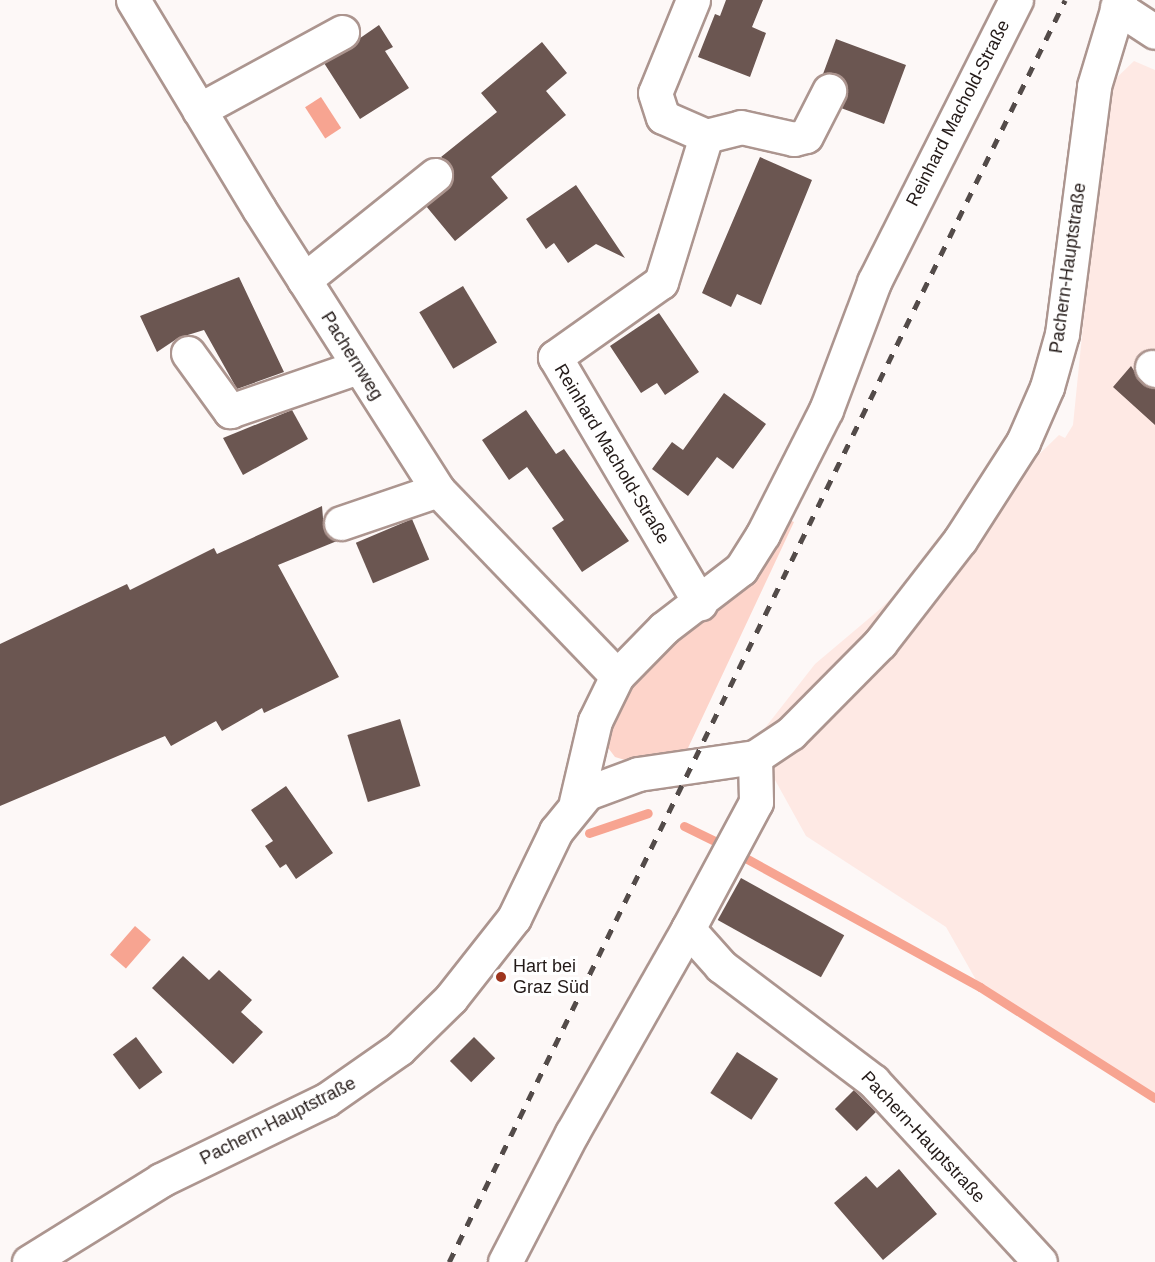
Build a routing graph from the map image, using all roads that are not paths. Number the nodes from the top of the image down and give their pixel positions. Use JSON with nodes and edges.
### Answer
{"nodes":[{"id":1,"x":133,"y":0,"type":"edge"},
{"id":2,"x":693,"y":0,"type":"edge"},
{"id":3,"x":1016,"y":0,"type":"edge"},
{"id":4,"x":1118,"y":4,"type":"edge"},
{"id":5,"x":342,"y":32,"type":"dead end"},
{"id":6,"x":1155,"y":33,"type":"edge"},
{"id":7,"x":828,"y":91,"type":"dead end"},
{"id":8,"x":199,"y":110,"type":"junction"},
{"id":9,"x":706,"y":136,"type":"junction"},
{"id":10,"x":435,"y":175,"type":"dead end"},
{"id":11,"x":304,"y":280,"type":"junction"},
{"id":12,"x":188,"y":353,"type":"dead end"},
{"id":13,"x":358,"y":366,"type":"junction"},
{"id":14,"x":438,"y":490,"type":"junction"},
{"id":15,"x":341,"y":523,"type":"dead end"},
{"id":16,"x":700,"y":603,"type":"junction"},
{"id":17,"x":617,"y":676,"type":"junction"},
{"id":18,"x":755,"y":757,"type":"junction"},
{"id":19,"x":576,"y":802,"type":"junction"},
{"id":20,"x":688,"y":929,"type":"junction"},
{"id":21,"x":29,"y":1262,"type":"edge"},
{"id":22,"x":505,"y":1262,"type":"edge"},
{"id":23,"x":1040,"y":1262,"type":"edge"}],
"edges":[{"from":1,"to":8,"type":"street","name":"Pachernweg"},
{"from":2,"to":9,"type":"street"},
{"from":3,"to":16,"type":"street","name":"Reinhard Machold-Straße"},
{"from":4,"to":6,"type":"street"},
{"from":4,"to":18,"type":"street","name":"Pachern-Hauptstraße"},
{"from":5,"to":8,"type":"street"},
{"from":7,"to":9,"type":"street"},
{"from":8,"to":11,"type":"street","name":"Pachernweg"},
{"from":9,"to":16,"type":"street","name":"Reinhard Machold-Straße"},
{"from":10,"to":11,"type":"street"},
{"from":11,"to":13,"type":"street","name":"Pachernweg"},
{"from":12,"to":13,"type":"street"},
{"from":13,"to":14,"type":"street","name":"Pachernweg"},
{"from":14,"to":15,"type":"street"},
{"from":14,"to":17,"type":"street","name":"Pachernweg"},
{"from":16,"to":17,"type":"street","name":"Reinhard Machold-Straße"},
{"from":17,"to":19,"type":"street","name":"Reinhard Machold-Straße"},
{"from":18,"to":19,"type":"street","name":"Pachern-Hauptstraße"},
{"from":18,"to":20,"type":"street"},
{"from":19,"to":21,"type":"street","name":"Pachern-Hauptstraße"},
{"from":20,"to":22,"type":"street"},
{"from":20,"to":23,"type":"street","name":"Pachern-Hauptstraße"}]}
